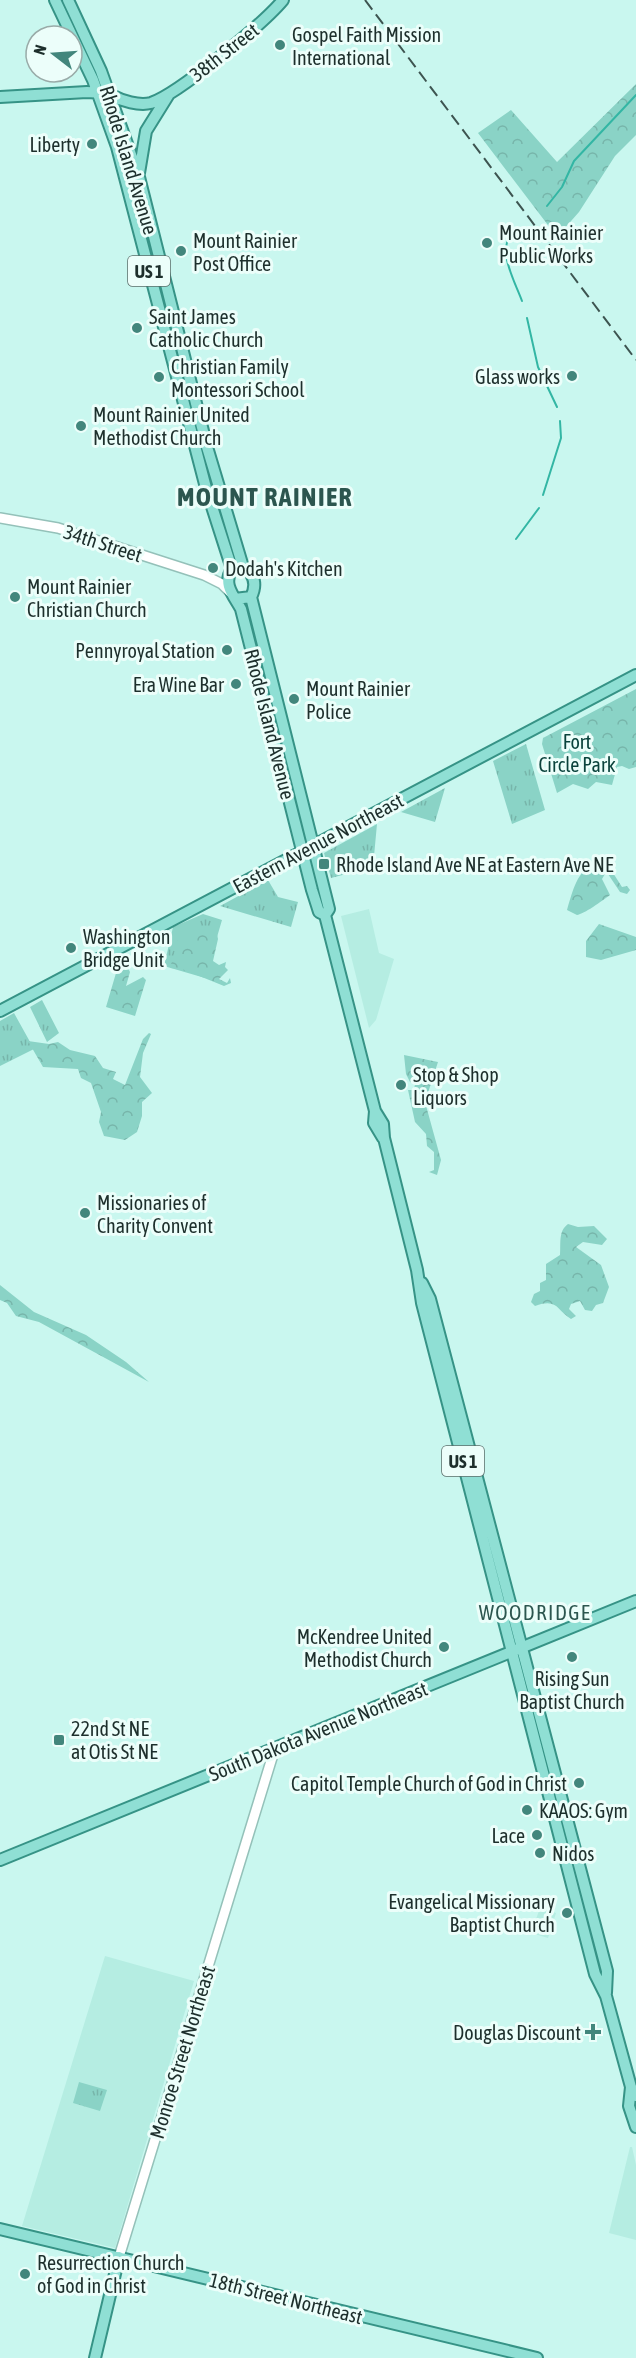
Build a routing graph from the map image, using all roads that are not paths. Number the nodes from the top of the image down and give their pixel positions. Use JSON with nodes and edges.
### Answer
{"nodes":[{"id":1,"x":56,"y":0,"type":"edge"},
{"id":2,"x":68,"y":0,"type":"edge"},
{"id":3,"x":283,"y":0,"type":"edge"},
{"id":4,"x":97,"y":92,"type":"junction"},
{"id":5,"x":111,"y":95,"type":"junction"},
{"id":6,"x":165,"y":95,"type":"junction"},
{"id":7,"x":0,"y":97,"type":"edge"},
{"id":8,"x":139,"y":177,"type":"junction"},
{"id":9,"x":0,"y":518,"type":"edge"},
{"id":10,"x":243,"y":567,"type":"junction"},
{"id":11,"x":230,"y":571,"type":"junction"},
{"id":12,"x":204,"y":575,"type":"junction"},
{"id":13,"x":233,"y":595,"type":"junction"},
{"id":14,"x":251,"y":597,"type":"junction"},
{"id":15,"x":636,"y":675,"type":"edge"},
{"id":16,"x":313,"y":846,"type":"junction"},
{"id":17,"x":303,"y":852,"type":"junction"},
{"id":18,"x":325,"y":915,"type":"junction"},
{"id":19,"x":0,"y":1011,"type":"edge"},
{"id":20,"x":636,"y":1601,"type":"edge"},
{"id":21,"x":517,"y":1650,"type":"junction"},
{"id":22,"x":275,"y":1748,"type":"junction"},
{"id":23,"x":0,"y":1860,"type":"edge"},
{"id":24,"x":634,"y":2091,"type":"edge"},
{"id":25,"x":636,"y":2127,"type":"edge"},
{"id":26,"x":0,"y":2229,"type":"edge"},
{"id":27,"x":119,"y":2257,"type":"junction"},
{"id":28,"x":95,"y":2358,"type":"edge"},
{"id":29,"x":537,"y":2358,"type":"edge"}],
"edges":[{"from":1,"to":4,"type":"main road","name":"Rhode Island Avenue","number":"US 1"},
{"from":2,"to":5,"type":"main road","name":"Rhode Island Avenue","number":"US 1"},
{"from":3,"to":6,"type":"main road","name":"38th Street"},
{"from":4,"to":5,"type":"main road","name":"38th Street"},
{"from":4,"to":7,"type":"main road","name":"38th Street"},
{"from":4,"to":11,"type":"main road","name":"Rhode Island Avenue","number":"US 1"},
{"from":5,"to":6,"type":"main road","name":"38th Street"},
{"from":5,"to":8,"type":"main road","name":"Rhode Island Avenue","number":"US 1"},
{"from":6,"to":8,"type":"main road"},
{"from":8,"to":10,"type":"main road","name":"Rhode Island Avenue","number":"US 1"},
{"from":9,"to":12,"type":"street","name":"34th Street"},
{"from":10,"to":11,"type":"main road"},
{"from":10,"to":14,"type":"main road","number":"US 1"},
{"from":11,"to":12,"type":"street","name":"34th Street"},
{"from":11,"to":13,"type":"main road","number":"US 1"},
{"from":12,"to":13,"type":"street","name":"34th Street"},
{"from":13,"to":14,"type":"main road"},
{"from":13,"to":17,"type":"main road","name":"Rhode Island Avenue","number":"US 1"},
{"from":14,"to":16,"type":"main road","name":"Rhode Island Avenue","number":"US 1"},
{"from":15,"to":16,"type":"main road","name":"Eastern Avenue Northeast"},
{"from":16,"to":17,"type":"main road","name":"Eastern Avenue Northeast"},
{"from":16,"to":18,"type":"main road","number":"US 1"},
{"from":17,"to":18,"type":"main road","number":"US 1"},
{"from":17,"to":19,"type":"main road","name":"Eastern Avenue Northeast"},
{"from":18,"to":21,"type":"main road","number":"US 1"},
{"from":20,"to":21,"type":"main road","name":"South Dakota Avenue Northeast"},
{"from":21,"to":22,"type":"main road","name":"South Dakota Avenue Northeast"},
{"from":21,"to":24,"type":"main road","number":"US 1"},
{"from":22,"to":23,"type":"main road","name":"South Dakota Avenue Northeast"},
{"from":22,"to":27,"type":"street","name":"Monroe Street Northeast"},
{"from":24,"to":25,"type":"main road","number":"US 1"},
{"from":26,"to":27,"type":"main road","name":"18th Street Northeast"},
{"from":27,"to":28,"type":"main road","name":"Monroe Street Northeast"},
{"from":27,"to":29,"type":"main road","name":"18th Street Northeast"}]}
